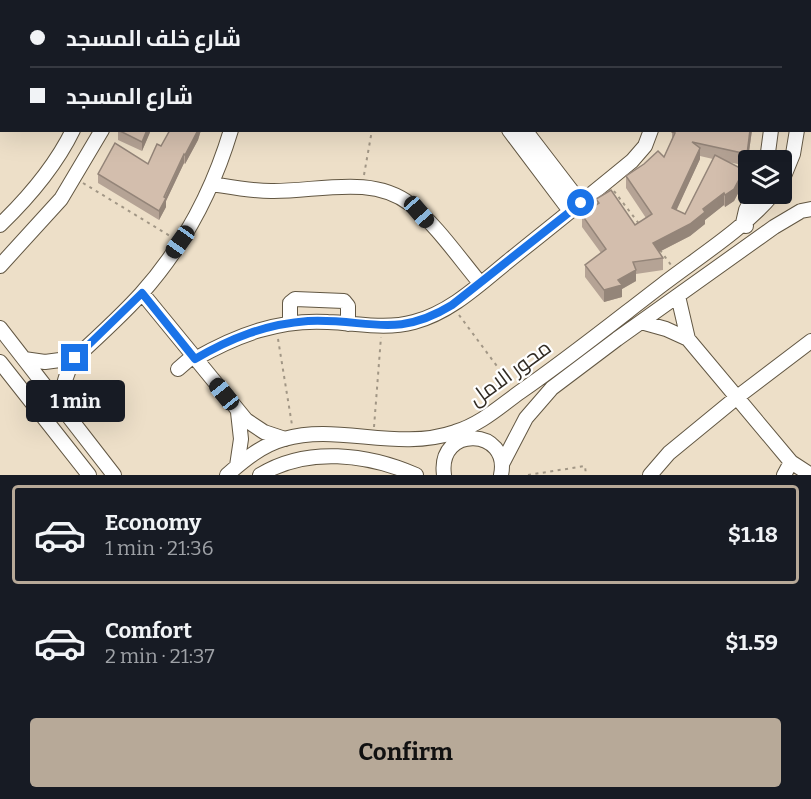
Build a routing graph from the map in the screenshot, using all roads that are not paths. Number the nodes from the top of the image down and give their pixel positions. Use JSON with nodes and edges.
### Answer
{"nodes":[{"id":1,"x":72,"y":132,"type":"edge"},
{"id":2,"x":101,"y":132,"type":"edge"},
{"id":3,"x":230,"y":132,"type":"edge"},
{"id":4,"x":511,"y":132,"type":"edge"},
{"id":5,"x":526,"y":132,"type":"edge"},
{"id":6,"x":650,"y":132,"type":"edge"},
{"id":7,"x":771,"y":132,"type":"edge"},
{"id":8,"x":797,"y":132,"type":"edge"},
{"id":9,"x":768,"y":150,"type":"edge"},
{"id":10,"x":792,"y":156,"type":"edge"},
{"id":11,"x":212,"y":184,"type":"junction"},
{"id":12,"x":749,"y":204,"type":"edge"},
{"id":13,"x":765,"y":204,"type":"edge"},
{"id":14,"x":576,"y":207,"type":"junction"},
{"id":15,"x":811,"y":209,"type":"edge"},
{"id":16,"x":743,"y":223,"type":"junction"},
{"id":17,"x":0,"y":225,"type":"edge"},
{"id":18,"x":757,"y":239,"type":"junction"},
{"id":19,"x":0,"y":266,"type":"edge"},
{"id":20,"x":480,"y":283,"type":"junction"},
{"id":21,"x":142,"y":293,"type":"junction"},
{"id":22,"x":678,"y":296,"type":"junction"},
{"id":23,"x":641,"y":322,"type":"junction"},
{"id":24,"x":290,"y":323,"type":"junction"},
{"id":25,"x":348,"y":324,"type":"junction"},
{"id":26,"x":0,"y":328,"type":"edge"},
{"id":27,"x":688,"y":339,"type":"junction"},
{"id":28,"x":811,"y":341,"type":"edge"},
{"id":29,"x":75,"y":358,"type":"junction"},
{"id":30,"x":194,"y":358,"type":"junction"},
{"id":31,"x":24,"y":359,"type":"junction"},
{"id":32,"x":0,"y":362,"type":"edge"},
{"id":33,"x":178,"y":369,"type":"dead end"},
{"id":34,"x":736,"y":398,"type":"junction"},
{"id":35,"x":63,"y":409,"type":"junction"},
{"id":36,"x":238,"y":412,"type":"junction"},
{"id":37,"x":472,"y":426,"type":"junction"},
{"id":38,"x":438,"y":437,"type":"junction"},
{"id":39,"x":289,"y":438,"type":"junction"},
{"id":40,"x":459,"y":441,"type":"junction"},
{"id":41,"x":791,"y":462,"type":"junction"},
{"id":42,"x":232,"y":470,"type":"edge"},
{"id":43,"x":502,"y":471,"type":"edge"},
{"id":44,"x":89,"y":475,"type":"edge"},
{"id":45,"x":114,"y":475,"type":"edge"},
{"id":46,"x":260,"y":475,"type":"edge"},
{"id":47,"x":416,"y":475,"type":"edge"},
{"id":48,"x":444,"y":475,"type":"edge"},
{"id":49,"x":650,"y":475,"type":"edge"},
{"id":50,"x":784,"y":475,"type":"edge"},
{"id":51,"x":811,"y":475,"type":"edge"}],
"edges":[{"from":1,"to":17,"type":"street"},
{"from":2,"to":19,"type":"street"},
{"from":3,"to":11,"type":"street"},
{"from":4,"to":14,"type":"street"},
{"from":5,"to":14,"type":"street"},
{"from":6,"to":14,"type":"street"},
{"from":7,"to":9,"type":"street"},
{"from":8,"to":10,"type":"street"},
{"from":11,"to":20,"type":"street"},
{"from":11,"to":21,"type":"street"},
{"from":12,"to":16,"type":"street"},
{"from":13,"to":16,"type":"street","name":"محور الامل"},
{"from":14,"to":20,"type":"street"},
{"from":15,"to":18,"type":"street","name":"محور الامل"},
{"from":16,"to":18,"type":"street"},
{"from":16,"to":37,"type":"street","name":"محور الامل"},
{"from":18,"to":22,"type":"street","name":"محور الامل"},
{"from":20,"to":25,"type":"street"},
{"from":21,"to":29,"type":"street"},
{"from":21,"to":30,"type":"street"},
{"from":22,"to":23,"type":"street","name":"محور الامل"},
{"from":22,"to":27,"type":"street"},
{"from":23,"to":27,"type":"street"},
{"from":23,"to":43,"type":"street","name":"محور الامل"},
{"from":24,"to":25,"type":"street"},
{"from":24,"to":25,"type":"street"},
{"from":24,"to":30,"type":"street"},
{"from":26,"to":31,"type":"street"},
{"from":27,"to":34,"type":"street"},
{"from":28,"to":34,"type":"street"},
{"from":29,"to":31,"type":"street"},
{"from":29,"to":35,"type":"street"},
{"from":30,"to":33,"type":"street"},
{"from":30,"to":36,"type":"street"},
{"from":31,"to":35,"type":"street"},
{"from":32,"to":44,"type":"street"},
{"from":34,"to":41,"type":"street"},
{"from":34,"to":49,"type":"street"},
{"from":35,"to":45,"type":"street"},
{"from":36,"to":39,"type":"street"},
{"from":36,"to":42,"type":"street"},
{"from":37,"to":38,"type":"street","name":"محور الامل"},
{"from":37,"to":40,"type":"street"},
{"from":38,"to":39,"type":"street","name":"محور الامل"},
{"from":38,"to":40,"type":"street"},
{"from":39,"to":42,"type":"street","name":"محور الامل"},
{"from":40,"to":43,"type":"street"},
{"from":40,"to":48,"type":"street"},
{"from":41,"to":50,"type":"street"},
{"from":41,"to":51,"type":"street"},
{"from":46,"to":47,"type":"street"}]}
